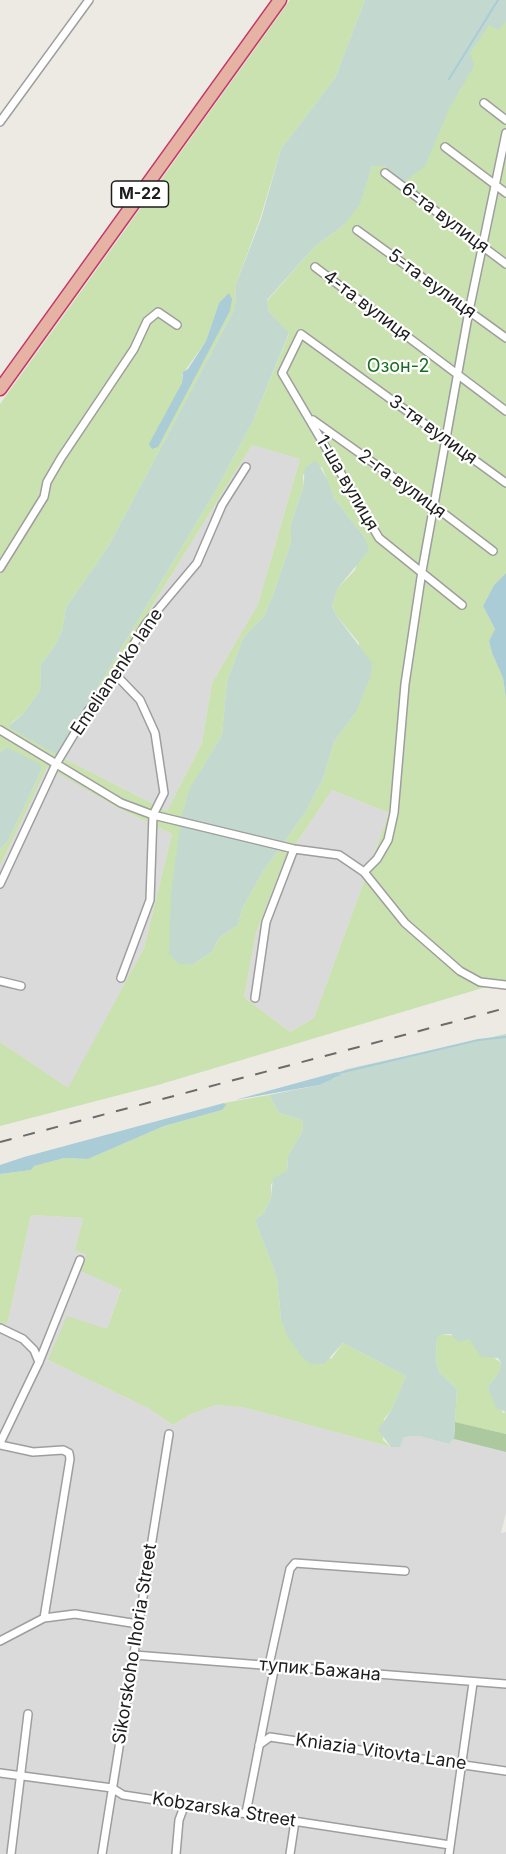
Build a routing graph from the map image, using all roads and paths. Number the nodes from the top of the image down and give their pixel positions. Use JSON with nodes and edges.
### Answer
{"nodes":[{"id":1,"x":89,"y":0,"type":"edge"},
{"id":2,"x":280,"y":0,"type":"edge"},
{"id":3,"x":484,"y":103,"type":"dead end"},
{"id":4,"x":506,"y":120,"type":"edge"},
{"id":5,"x":0,"y":122,"type":"edge"},
{"id":6,"x":506,"y":133,"type":"edge"},
{"id":7,"x":445,"y":147,"type":"dead end"},
{"id":8,"x":385,"y":173,"type":"dead end"},
{"id":9,"x":495,"y":186,"type":"junction"},
{"id":10,"x":506,"y":194,"type":"edge"},
{"id":11,"x":357,"y":230,"type":"dead end"},
{"id":12,"x":482,"y":247,"type":"junction"},
{"id":13,"x":506,"y":264,"type":"edge"},
{"id":14,"x":315,"y":267,"type":"dead end"},
{"id":15,"x":469,"y":311,"type":"junction"},
{"id":16,"x":177,"y":325,"type":"dead end"},
{"id":17,"x":302,"y":334,"type":"joint"},
{"id":18,"x":506,"y":338,"type":"edge"},
{"id":19,"x":458,"y":375,"type":"junction"},
{"id":20,"x":0,"y":389,"type":"edge"},
{"id":21,"x":506,"y":411,"type":"edge"},
{"id":22,"x":309,"y":418,"type":"junction"},
{"id":23,"x":446,"y":440,"type":"junction"},
{"id":24,"x":246,"y":467,"type":"dead end"},
{"id":25,"x":506,"y":483,"type":"edge"},
{"id":26,"x":434,"y":506,"type":"junction"},
{"id":27,"x":493,"y":551,"type":"dead end"},
{"id":28,"x":0,"y":568,"type":"edge"},
{"id":29,"x":422,"y":571,"type":"junction"},
{"id":30,"x":462,"y":606,"type":"dead end"},
{"id":31,"x":116,"y":675,"type":"junction"},
{"id":32,"x":0,"y":730,"type":"edge"},
{"id":33,"x":56,"y":764,"type":"junction"},
{"id":34,"x":153,"y":815,"type":"junction"},
{"id":35,"x":294,"y":849,"type":"junction"},
{"id":36,"x":364,"y":872,"type":"junction"},
{"id":37,"x":0,"y":884,"type":"edge"},
{"id":38,"x":121,"y":978,"type":"dead end"},
{"id":39,"x":0,"y":981,"type":"edge"},
{"id":40,"x":506,"y":985,"type":"edge"},
{"id":41,"x":21,"y":987,"type":"dead end"},
{"id":42,"x":255,"y":998,"type":"dead end"},
{"id":43,"x":80,"y":1260,"type":"dead end"},
{"id":44,"x":0,"y":1328,"type":"edge"},
{"id":45,"x":39,"y":1362,"type":"junction"},
{"id":46,"x":169,"y":1434,"type":"dead end"},
{"id":47,"x":0,"y":1444,"type":"edge"},
{"id":48,"x":405,"y":1571,"type":"dead end"},
{"id":49,"x":44,"y":1618,"type":"junction"},
{"id":50,"x":138,"y":1624,"type":"junction"},
{"id":51,"x":0,"y":1641,"type":"edge"},
{"id":52,"x":134,"y":1655,"type":"junction"},
{"id":53,"x":272,"y":1665,"type":"junction"},
{"id":54,"x":473,"y":1683,"type":"junction"},
{"id":55,"x":506,"y":1684,"type":"edge"},
{"id":56,"x":28,"y":1714,"type":"dead end"},
{"id":57,"x":259,"y":1745,"type":"junction"},
{"id":58,"x":462,"y":1763,"type":"junction"},
{"id":59,"x":506,"y":1771,"type":"edge"},
{"id":60,"x":0,"y":1773,"type":"edge"},
{"id":61,"x":20,"y":1776,"type":"junction"},
{"id":62,"x":112,"y":1788,"type":"junction"},
{"id":63,"x":185,"y":1804,"type":"junction"},
{"id":64,"x":246,"y":1813,"type":"junction"},
{"id":65,"x":295,"y":1821,"type":"junction"},
{"id":66,"x":450,"y":1845,"type":"junction"},
{"id":67,"x":10,"y":1854,"type":"edge"},
{"id":68,"x":102,"y":1854,"type":"edge"},
{"id":69,"x":176,"y":1854,"type":"edge"},
{"id":70,"x":290,"y":1854,"type":"edge"},
{"id":71,"x":449,"y":1854,"type":"edge"}],
"edges":[{"from":1,"to":5,"type":"street"},
{"from":2,"to":20,"type":"highway","number":"М-22"},
{"from":3,"to":4,"type":"street"},
{"from":6,"to":9,"type":"street"},
{"from":7,"to":9,"type":"street"},
{"from":8,"to":12,"type":"street","name":"6-та вулиця"},
{"from":9,"to":10,"type":"street"},
{"from":9,"to":12,"type":"street"},
{"from":11,"to":15,"type":"street","name":"5-та вулиця"},
{"from":12,"to":13,"type":"street","name":"6-та вулиця"},
{"from":12,"to":15,"type":"street"},
{"from":14,"to":19,"type":"street","name":"4-та вулиця"},
{"from":15,"to":18,"type":"street","name":"5-та вулиця"},
{"from":15,"to":19,"type":"street"},
{"from":16,"to":28,"type":"street"},
{"from":17,"to":22,"type":"street","name":"1-ша вулиця"},
{"from":17,"to":23,"type":"street","name":"3-тя вулиця"},
{"from":19,"to":21,"type":"street","name":"4-та вулиця"},
{"from":19,"to":23,"type":"street"},
{"from":22,"to":26,"type":"street","name":"2-га вулиця"},
{"from":22,"to":29,"type":"street","name":"1-ша вулиця"},
{"from":23,"to":25,"type":"street","name":"3-тя вулиця"},
{"from":23,"to":26,"type":"street"},
{"from":24,"to":31,"type":"street","name":"Emelianenko lane"},
{"from":26,"to":27,"type":"street","name":"2-га вулиця"},
{"from":26,"to":29,"type":"street"},
{"from":29,"to":30,"type":"street","name":"1-ша вулиця"},
{"from":29,"to":36,"type":"street"},
{"from":31,"to":33,"type":"street","name":"Emelianenko lane"},
{"from":31,"to":34,"type":"street"},
{"from":32,"to":33,"type":"street"},
{"from":33,"to":34,"type":"street"},
{"from":33,"to":37,"type":"street","name":"Emelianenko lane"},
{"from":34,"to":35,"type":"street"},
{"from":34,"to":38,"type":"street"},
{"from":35,"to":36,"type":"street"},
{"from":35,"to":42,"type":"street"},
{"from":36,"to":40,"type":"street"},
{"from":39,"to":41,"type":"street"},
{"from":43,"to":45,"type":"street"},
{"from":44,"to":45,"type":"street"},
{"from":45,"to":47,"type":"street"},
{"from":46,"to":50,"type":"street","name":"Sikorskoho Ihoria Street"},
{"from":47,"to":49,"type":"street"},
{"from":48,"to":53,"type":"street"},
{"from":49,"to":50,"type":"street"},
{"from":49,"to":51,"type":"street"},
{"from":50,"to":52,"type":"street","name":"Sikorskoho Ihoria Street"},
{"from":52,"to":53,"type":"street","name":"тупик Бажана"},
{"from":52,"to":62,"type":"street","name":"Sikorskoho Ihoria Street"},
{"from":53,"to":54,"type":"street","name":"тупик Бажана"},
{"from":53,"to":57,"type":"street"},
{"from":54,"to":55,"type":"street","name":"тупик Бажана"},
{"from":54,"to":58,"type":"street"},
{"from":56,"to":61,"type":"street"},
{"from":57,"to":58,"type":"street","name":"Kniazia Vitovta Lane"},
{"from":57,"to":64,"type":"street"},
{"from":58,"to":59,"type":"street","name":"Kniazia Vitovta Lane"},
{"from":58,"to":66,"type":"street"},
{"from":60,"to":61,"type":"street","name":"Kobzarska Street"},
{"from":61,"to":62,"type":"street","name":"Kobzarska Street"},
{"from":61,"to":67,"type":"street"},
{"from":62,"to":63,"type":"street","name":"Kobzarska Street"},
{"from":62,"to":68,"type":"street","name":"Sikorskoho Ihoria Street"},
{"from":63,"to":64,"type":"street","name":"Kobzarska Street"},
{"from":63,"to":69,"type":"street"},
{"from":64,"to":65,"type":"street","name":"Kobzarska Street"},
{"from":65,"to":66,"type":"street","name":"Kobzarska Street"},
{"from":65,"to":70,"type":"street"},
{"from":66,"to":71,"type":"street"}]}
